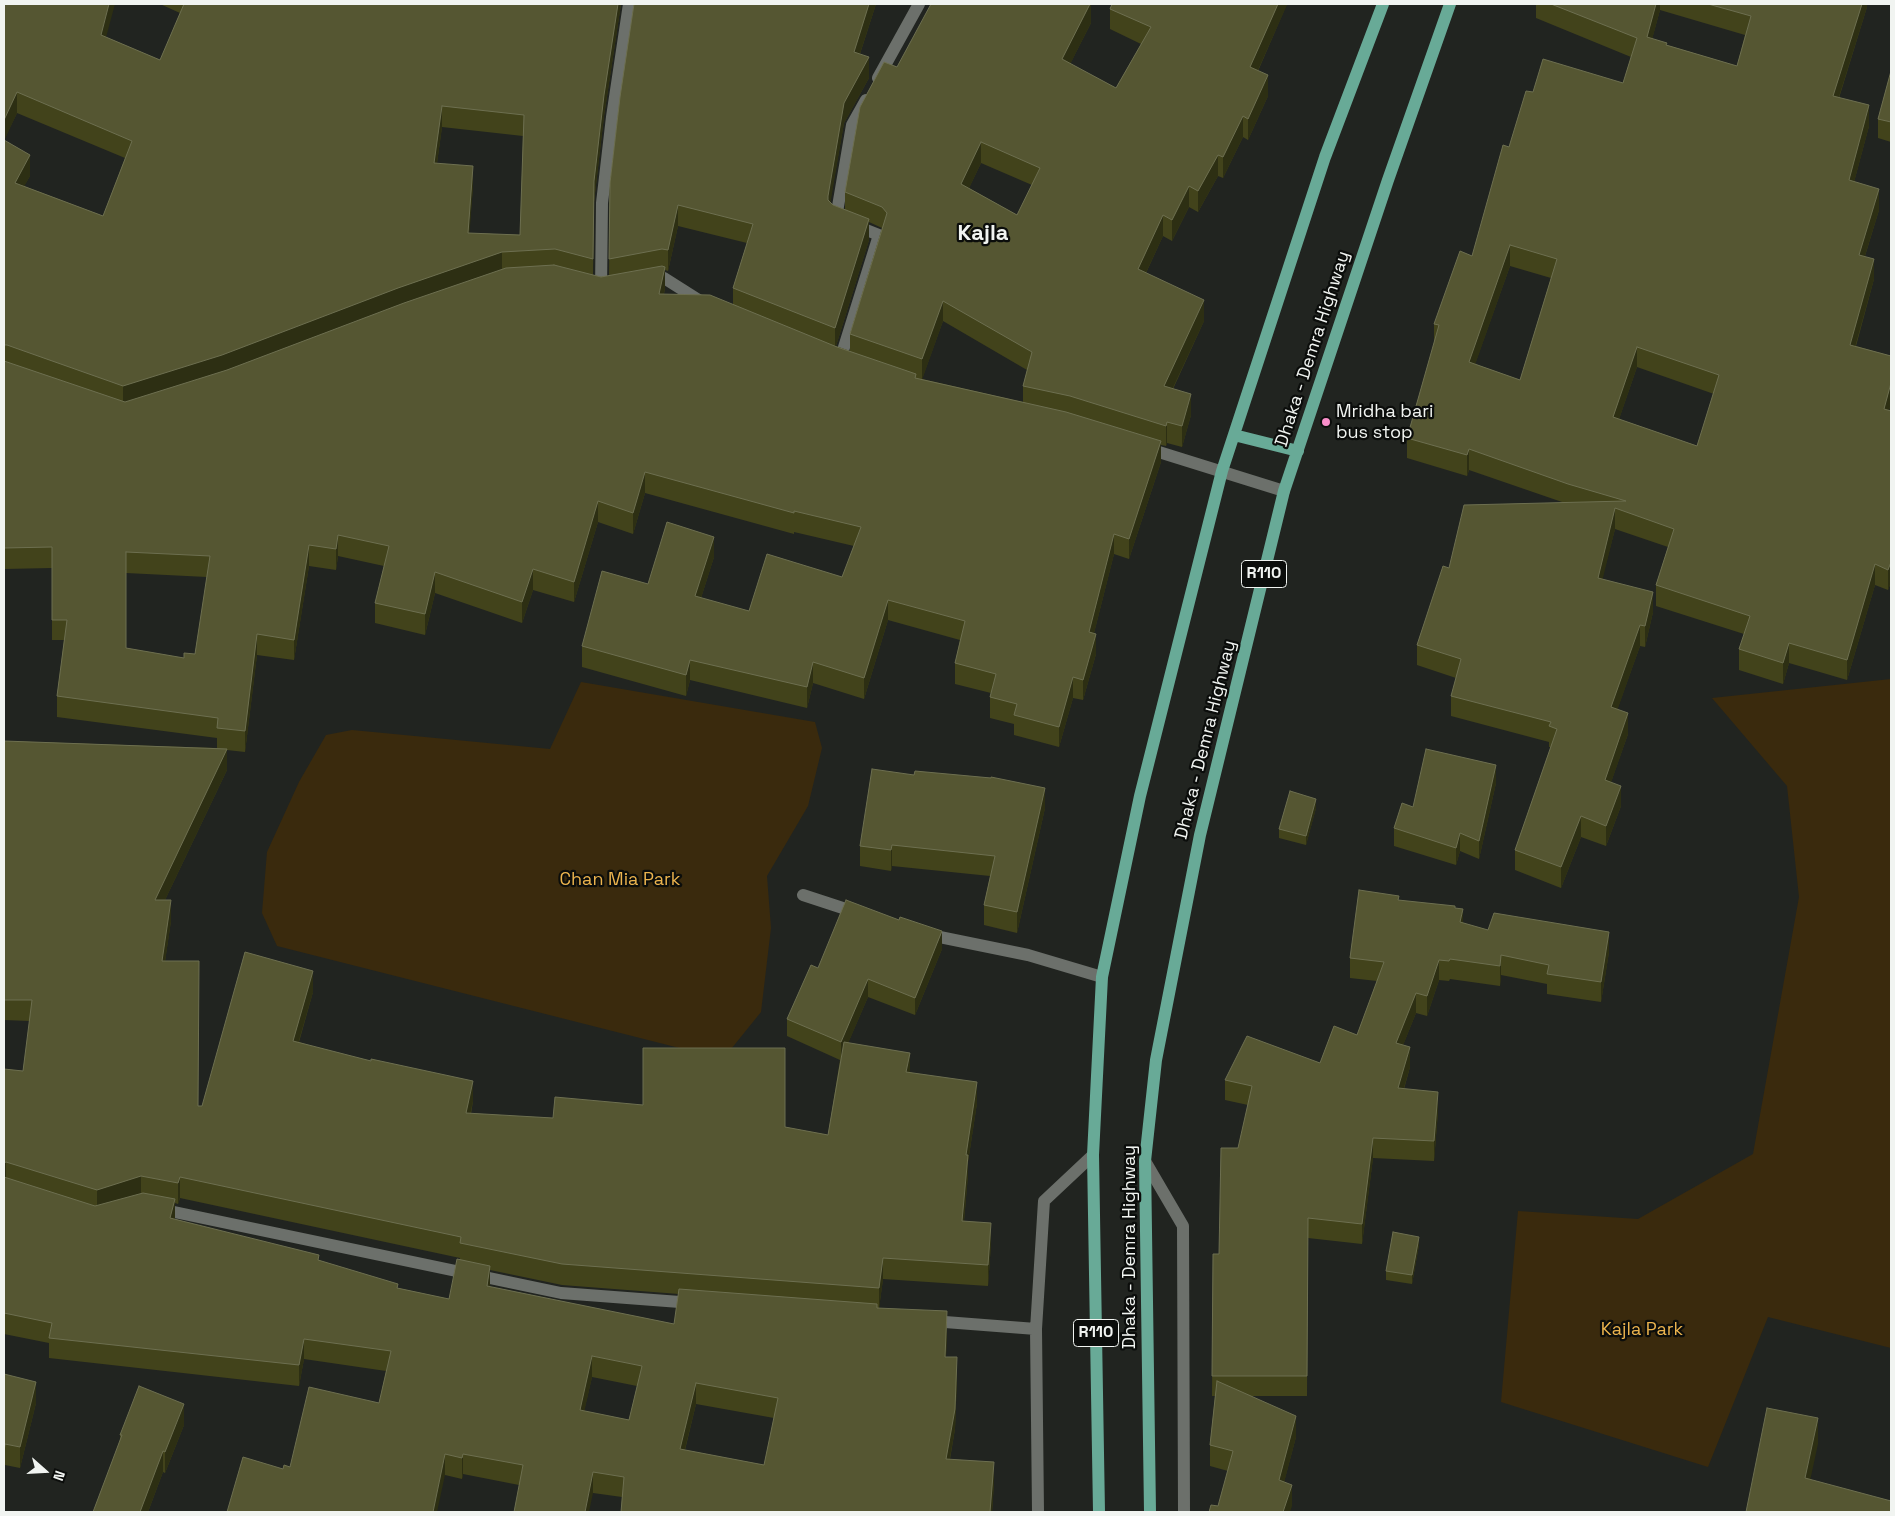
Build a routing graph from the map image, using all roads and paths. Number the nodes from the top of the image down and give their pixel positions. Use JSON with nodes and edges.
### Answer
{"nodes":[{"id":1,"x":629,"y":4,"type":"edge"},
{"id":2,"x":919,"y":4,"type":"edge"},
{"id":3,"x":1382,"y":4,"type":"edge"},
{"id":4,"x":1450,"y":4,"type":"edge"},
{"id":5,"x":637,"y":283,"type":"edge"},
{"id":6,"x":601,"y":289,"type":"edge"},
{"id":7,"x":717,"y":312,"type":"edge"},
{"id":8,"x":840,"y":360,"type":"edge"},
{"id":9,"x":1234,"y":435,"type":"junction"},
{"id":10,"x":1132,"y":444,"type":"edge"},
{"id":11,"x":1298,"y":451,"type":"junction"},
{"id":12,"x":1222,"y":471,"type":"junction"},
{"id":13,"x":1284,"y":491,"type":"junction"},
{"id":14,"x":803,"y":895,"type":"dead end"},
{"id":15,"x":866,"y":916,"type":"edge"},
{"id":16,"x":912,"y":930,"type":"edge"},
{"id":17,"x":1102,"y":977,"type":"junction"},
{"id":18,"x":1093,"y":1155,"type":"junction"},
{"id":19,"x":1145,"y":1161,"type":"junction"},
{"id":20,"x":143,"y":1205,"type":"edge"},
{"id":21,"x":710,"y":1304,"type":"edge"},
{"id":22,"x":917,"y":1320,"type":"edge"},
{"id":23,"x":1036,"y":1329,"type":"junction"},
{"id":24,"x":1038,"y":1512,"type":"edge"},
{"id":25,"x":1099,"y":1512,"type":"edge"},
{"id":26,"x":1150,"y":1512,"type":"edge"},
{"id":27,"x":1184,"y":1512,"type":"edge"}],
"edges":[{"from":1,"to":6,"type":"street"},
{"from":2,"to":8,"type":"street"},
{"from":3,"to":9,"type":"main road","name":"Dhaka - Demra Highway","number":"R110"},
{"from":4,"to":11,"type":"main road","name":"Dhaka - Demra Highway","number":"R110"},
{"from":5,"to":7,"type":"street"},
{"from":9,"to":11,"type":"main road"},
{"from":9,"to":12,"type":"main road","name":"Dhaka - Demra Highway","number":"R110"},
{"from":10,"to":12,"type":"street"},
{"from":11,"to":13,"type":"main road","name":"Dhaka - Demra Highway","number":"R110"},
{"from":12,"to":13,"type":"street"},
{"from":12,"to":17,"type":"main road","name":"Dhaka - Demra Highway","number":"R110"},
{"from":13,"to":19,"type":"main road","name":"Dhaka - Demra Highway","number":"R110"},
{"from":14,"to":15,"type":"street"},
{"from":16,"to":17,"type":"street"},
{"from":17,"to":18,"type":"main road","name":"Dhaka - Demra Highway","number":"R110"},
{"from":18,"to":23,"type":"street"},
{"from":18,"to":25,"type":"main road","name":"Dhaka - Demra Highway","number":"R110"},
{"from":19,"to":26,"type":"main road","name":"Dhaka - Demra Highway","number":"R110"},
{"from":19,"to":27,"type":"street"},
{"from":20,"to":21,"type":"street"},
{"from":22,"to":23,"type":"street"},
{"from":23,"to":24,"type":"street"}]}
